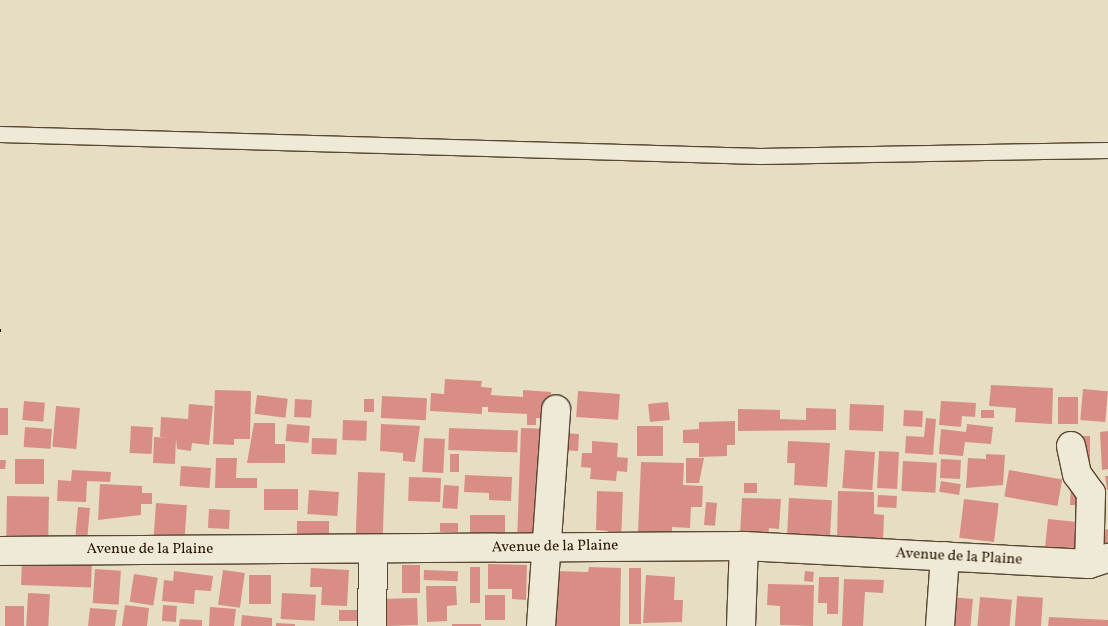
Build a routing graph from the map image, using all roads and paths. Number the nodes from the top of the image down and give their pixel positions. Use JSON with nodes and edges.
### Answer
{"nodes":[{"id":1,"x":0,"y":134,"type":"edge"},
{"id":2,"x":1108,"y":150,"type":"edge"},
{"id":3,"x":556,"y":410,"type":"dead end"},
{"id":4,"x":1071,"y":446,"type":"dead end"},
{"id":5,"x":546,"y":546,"type":"junction"},
{"id":6,"x":744,"y":546,"type":"junction"},
{"id":7,"x":373,"y":550,"type":"junction"},
{"id":8,"x":0,"y":551,"type":"edge"},
{"id":9,"x":945,"y":556,"type":"junction"},
{"id":10,"x":1098,"y":561,"type":"edge"},
{"id":11,"x":372,"y":626,"type":"edge"},
{"id":12,"x":541,"y":626,"type":"edge"},
{"id":13,"x":740,"y":626,"type":"edge"},
{"id":14,"x":940,"y":626,"type":"edge"}],
"edges":[{"from":1,"to":2,"type":"lane"},
{"from":3,"to":5,"type":"street"},
{"from":4,"to":10,"type":"street"},
{"from":5,"to":6,"type":"street","name":"Avenue de la Plaine"},
{"from":5,"to":7,"type":"street","name":"Avenue de la Plaine"},
{"from":5,"to":12,"type":"street"},
{"from":6,"to":9,"type":"street","name":"Avenue de la Plaine"},
{"from":6,"to":13,"type":"street"},
{"from":7,"to":8,"type":"street","name":"Avenue de la Plaine"},
{"from":7,"to":11,"type":"street"},
{"from":9,"to":10,"type":"street","name":"Avenue de la Plaine"},
{"from":9,"to":14,"type":"street"}]}
